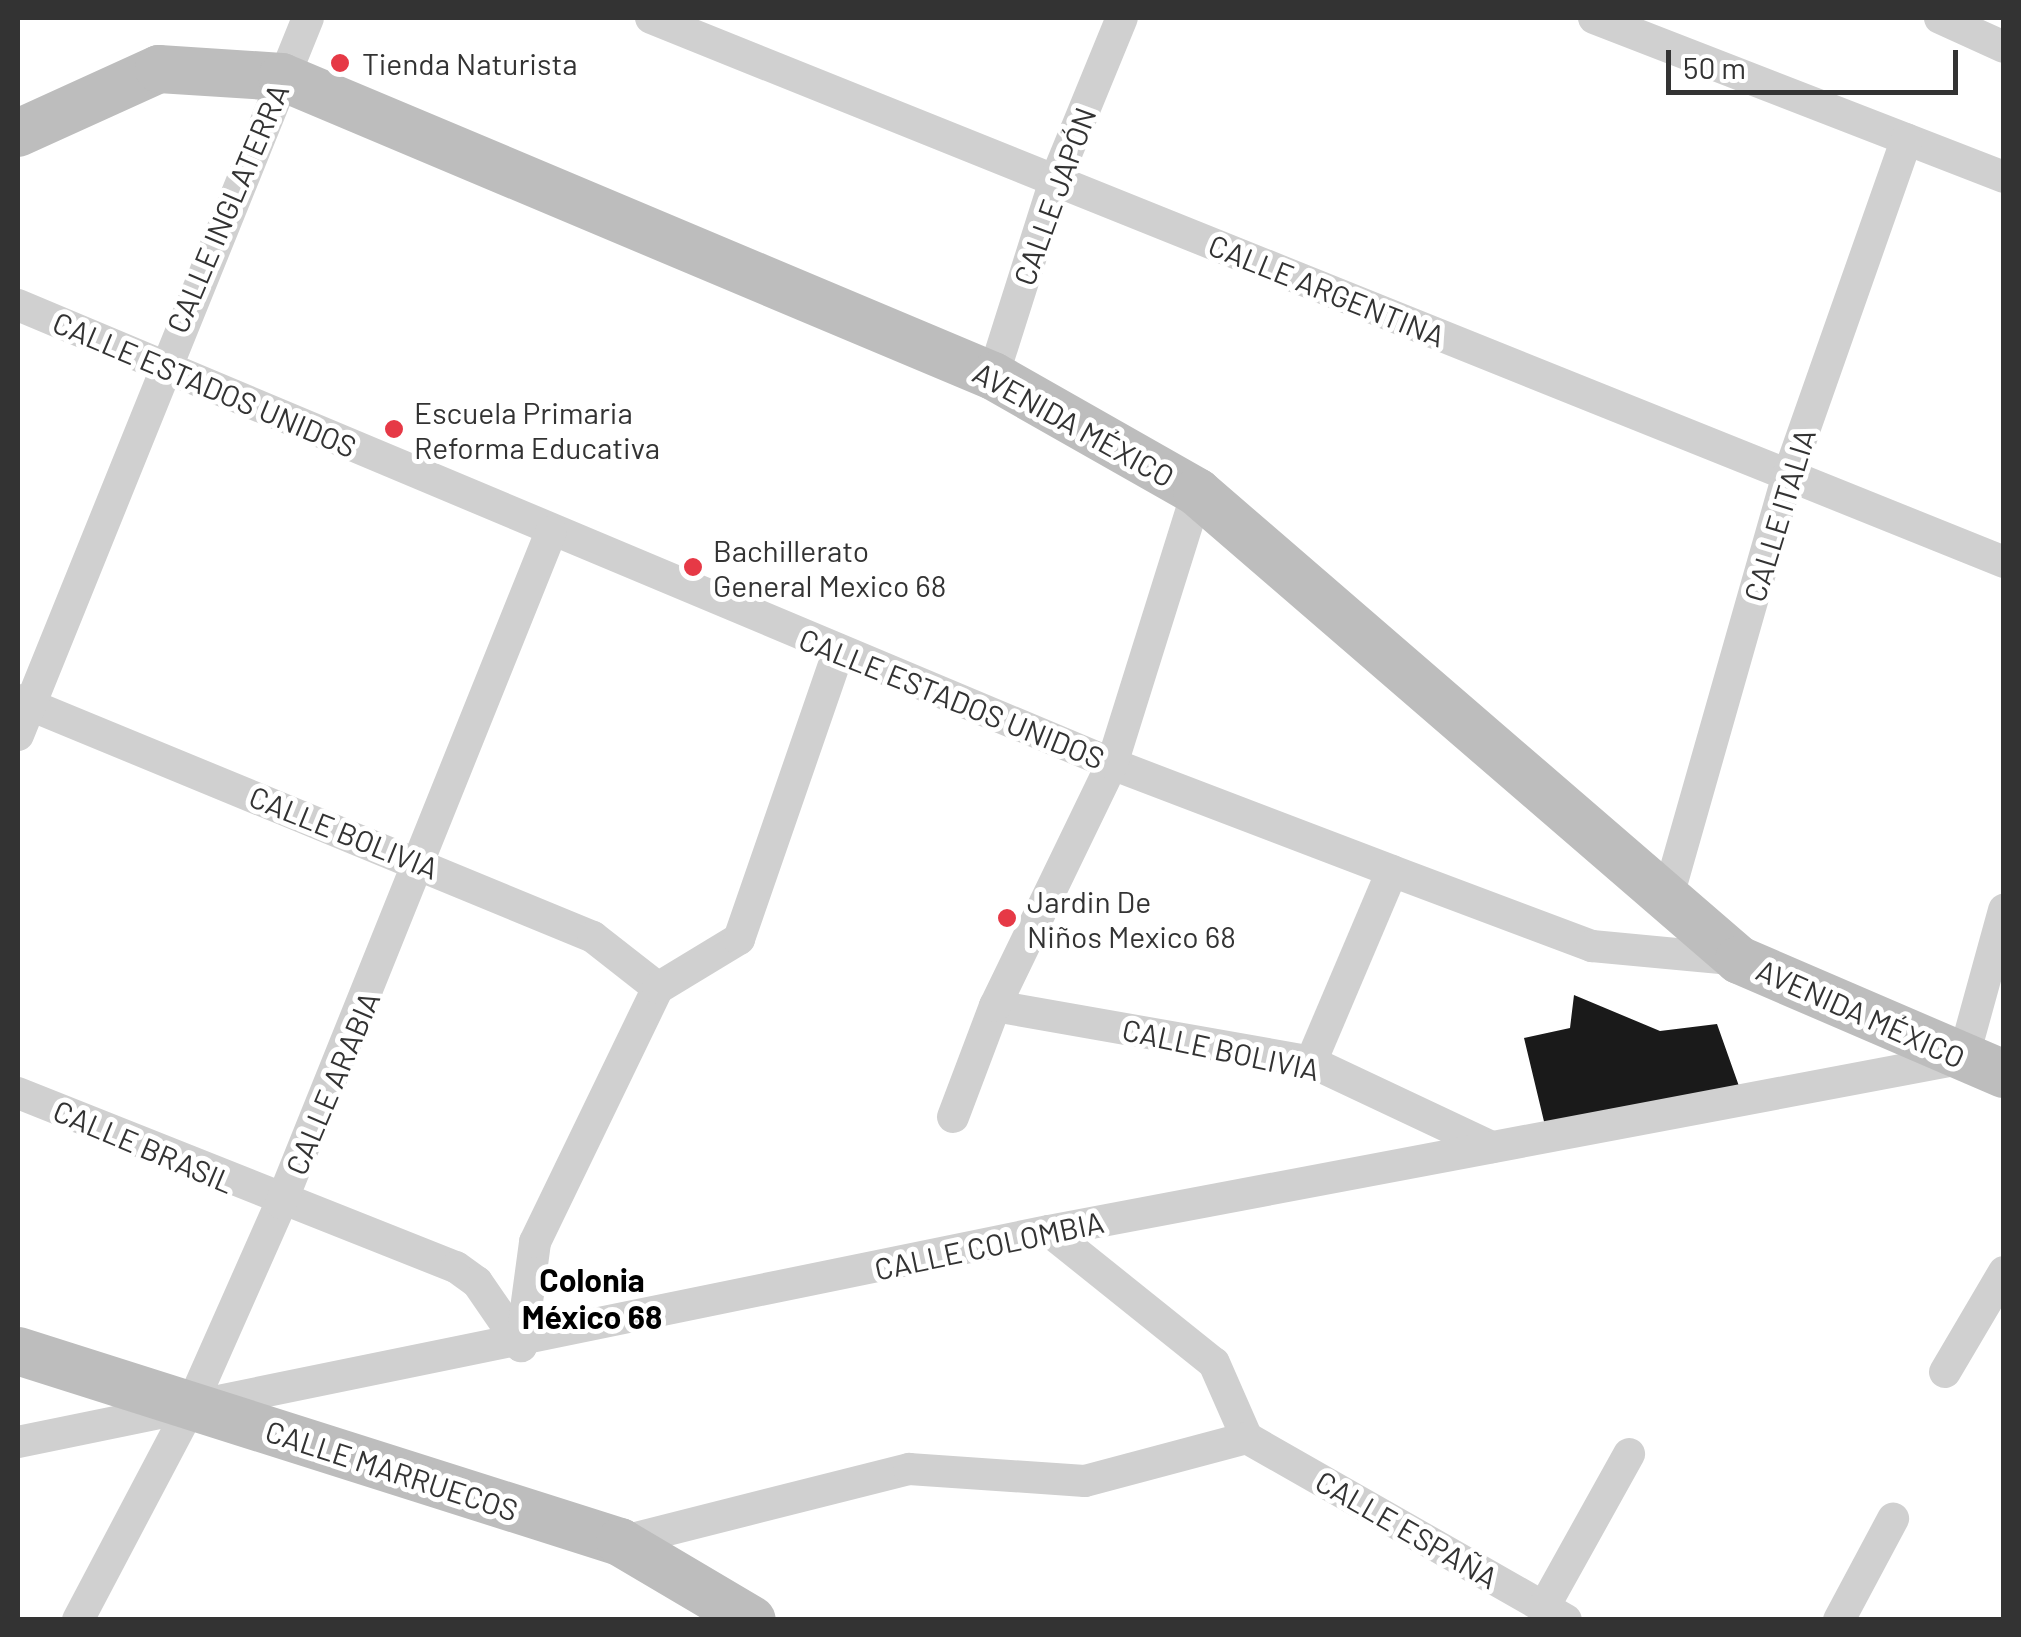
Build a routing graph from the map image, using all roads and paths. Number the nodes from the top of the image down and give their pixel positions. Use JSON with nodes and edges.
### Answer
{"nodes":[{"id":1,"x":308,"y":18,"type":"edge"},
{"id":2,"x":650,"y":18,"type":"edge"},
{"id":3,"x":1122,"y":18,"type":"edge"},
{"id":4,"x":1594,"y":18,"type":"edge"},
{"id":5,"x":1940,"y":18,"type":"edge"},
{"id":6,"x":2004,"y":47,"type":"edge"},
{"id":7,"x":282,"y":77,"type":"junction"},
{"id":8,"x":18,"y":133,"type":"edge"},
{"id":9,"x":1908,"y":140,"type":"junction"},
{"id":10,"x":2004,"y":177,"type":"edge"},
{"id":11,"x":1054,"y":181,"type":"junction"},
{"id":12,"x":18,"y":304,"type":"edge"},
{"id":13,"x":162,"y":365,"type":"junction"},
{"id":14,"x":993,"y":376,"type":"junction"},
{"id":15,"x":1788,"y":476,"type":"junction"},
{"id":16,"x":1196,"y":492,"type":"junction"},
{"id":17,"x":551,"y":532,"type":"junction"},
{"id":18,"x":2004,"y":562,"type":"edge"},
{"id":19,"x":839,"y":651,"type":"junction"},
{"id":20,"x":24,"y":702,"type":"edge"},
{"id":21,"x":18,"y":736,"type":"edge"},
{"id":22,"x":1112,"y":764,"type":"junction"},
{"id":23,"x":424,"y":864,"type":"junction"},
{"id":24,"x":1392,"y":870,"type":"junction"},
{"id":25,"x":1668,"y":896,"type":"junction"},
{"id":26,"x":2004,"y":910,"type":"edge"},
{"id":27,"x":1739,"y":960,"type":"junction"},
{"id":28,"x":658,"y":988,"type":"junction"},
{"id":29,"x":995,"y":1006,"type":"junction"},
{"id":30,"x":1990,"y":1061,"type":"edge"},
{"id":31,"x":1311,"y":1062,"type":"junction"},
{"id":32,"x":18,"y":1093,"type":"edge"},
{"id":33,"x":953,"y":1116,"type":"dead end"},
{"id":34,"x":1492,"y":1147,"type":"junction"},
{"id":35,"x":282,"y":1203,"type":"junction"},
{"id":36,"x":1049,"y":1231,"type":"junction"},
{"id":37,"x":2004,"y":1272,"type":"edge"},
{"id":38,"x":520,"y":1346,"type":"junction"},
{"id":39,"x":18,"y":1351,"type":"edge"},
{"id":40,"x":1944,"y":1372,"type":"dead end"},
{"id":41,"x":191,"y":1406,"type":"junction"},
{"id":42,"x":1247,"y":1438,"type":"junction"},
{"id":43,"x":18,"y":1442,"type":"edge"},
{"id":44,"x":1629,"y":1454,"type":"dead end"},
{"id":45,"x":1892,"y":1519,"type":"dead end"},
{"id":46,"x":620,"y":1542,"type":"junction"},
{"id":47,"x":1555,"y":1613,"type":"edge"},
{"id":48,"x":78,"y":1620,"type":"edge"},
{"id":49,"x":752,"y":1620,"type":"edge"},
{"id":50,"x":1840,"y":1620,"type":"edge"}],
"edges":[{"from":1,"to":7,"type":"street","name":"CALLE INGLATERRA"},
{"from":2,"to":11,"type":"street","name":"CALLE ARGENTINA"},
{"from":3,"to":11,"type":"street","name":"CALLE JAPÓN"},
{"from":4,"to":9,"type":"street"},
{"from":5,"to":6,"type":"street"},
{"from":7,"to":8,"type":"street","name":"AVENIDA MÉXICO"},
{"from":7,"to":13,"type":"street","name":"CALLE INGLATERRA"},
{"from":7,"to":14,"type":"street","name":"AVENIDA MÉXICO"},
{"from":9,"to":10,"type":"street"},
{"from":9,"to":15,"type":"street","name":"CALLE ITALIA"},
{"from":11,"to":14,"type":"street","name":"CALLE JAPÓN"},
{"from":11,"to":15,"type":"street","name":"CALLE ARGENTINA"},
{"from":12,"to":13,"type":"street","name":"CALLE ESTADOS UNIDOS"},
{"from":13,"to":17,"type":"street","name":"CALLE ESTADOS UNIDOS"},
{"from":13,"to":20,"type":"street","name":"CALLE INGLATERRA"},
{"from":14,"to":16,"type":"street","name":"AVENIDA MÉXICO"},
{"from":15,"to":18,"type":"street","name":"CALLE ARGENTINA"},
{"from":15,"to":25,"type":"street","name":"CALLE ITALIA"},
{"from":16,"to":22,"type":"street"},
{"from":16,"to":25,"type":"street","name":"AVENIDA MÉXICO"},
{"from":17,"to":19,"type":"street","name":"CALLE ESTADOS UNIDOS"},
{"from":17,"to":23,"type":"street","name":"CALLE ARABIA"},
{"from":19,"to":22,"type":"street","name":"CALLE ESTADOS UNIDOS"},
{"from":19,"to":28,"type":"street"},
{"from":20,"to":21,"type":"street","name":"CALLE INGLATERRA"},
{"from":20,"to":23,"type":"street","name":"CALLE BOLIVIA"},
{"from":22,"to":24,"type":"street","name":"CALLE ESTADOS UNIDOS"},
{"from":22,"to":29,"type":"street"},
{"from":23,"to":28,"type":"street","name":"CALLE BOLIVIA"},
{"from":23,"to":35,"type":"street","name":"CALLE ARABIA"},
{"from":24,"to":27,"type":"street","name":"CALLE ESTADOS UNIDOS"},
{"from":24,"to":31,"type":"street"},
{"from":25,"to":27,"type":"street","name":"AVENIDA MÉXICO"},
{"from":26,"to":30,"type":"street"},
{"from":27,"to":30,"type":"street","name":"AVENIDA MÉXICO"},
{"from":28,"to":38,"type":"street"},
{"from":29,"to":31,"type":"street","name":"CALLE BOLIVIA"},
{"from":29,"to":33,"type":"street"},
{"from":30,"to":34,"type":"street","name":"CALLE COLOMBIA"},
{"from":31,"to":34,"type":"street","name":"CALLE BOLIVIA"},
{"from":32,"to":35,"type":"street","name":"CALLE BRASIL"},
{"from":34,"to":36,"type":"street","name":"CALLE COLOMBIA"},
{"from":35,"to":38,"type":"street","name":"CALLE BRASIL"},
{"from":35,"to":41,"type":"street","name":"CALLE ARABIA"},
{"from":36,"to":38,"type":"street","name":"CALLE COLOMBIA"},
{"from":36,"to":42,"type":"street"},
{"from":37,"to":40,"type":"street"},
{"from":38,"to":41,"type":"street","name":"CALLE COLOMBIA"},
{"from":39,"to":41,"type":"street","name":"CALLE MARRUECOS"},
{"from":41,"to":43,"type":"street","name":"CALLE COLOMBIA"},
{"from":41,"to":46,"type":"street","name":"CALLE MARRUECOS"},
{"from":41,"to":48,"type":"street","name":"CALLE ARABIA"},
{"from":42,"to":46,"type":"street"},
{"from":42,"to":47,"type":"street","name":"CALLE ESPAÑA"},
{"from":44,"to":47,"type":"street"},
{"from":45,"to":50,"type":"street"},
{"from":46,"to":49,"type":"street","name":"CALLE MARRUECOS"}]}
